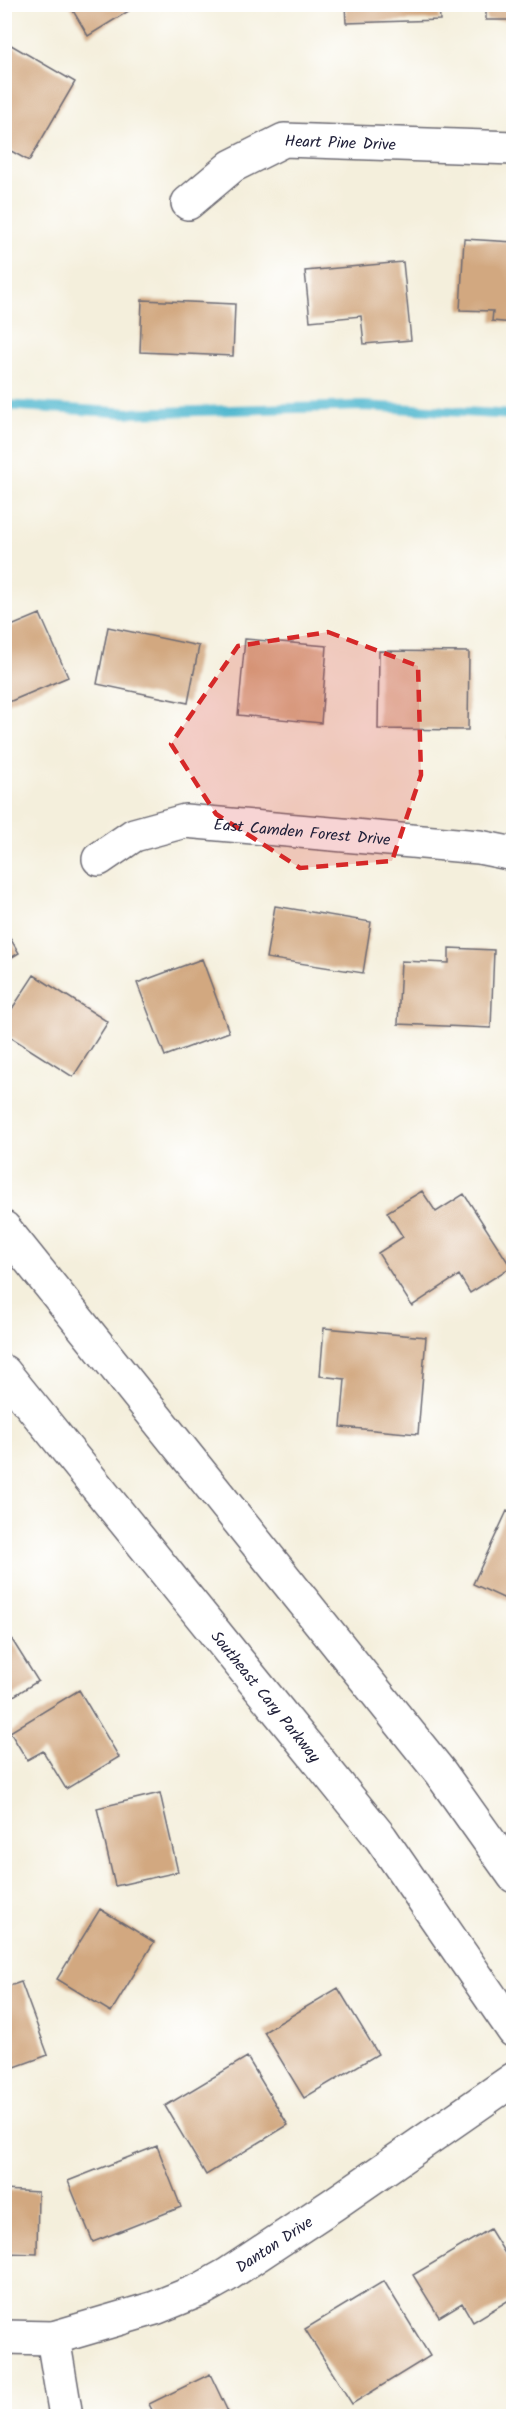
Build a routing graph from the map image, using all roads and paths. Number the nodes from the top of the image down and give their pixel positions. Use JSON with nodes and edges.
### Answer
{"nodes":[{"id":1,"x":513,"y":148,"type":"edge"},
{"id":2,"x":188,"y":203,"type":"dead end"},
{"id":3,"x":513,"y":854,"type":"edge"},
{"id":4,"x":99,"y":859,"type":"dead end"},
{"id":5,"x":4,"y":1228,"type":"edge"},
{"id":6,"x":4,"y":1372,"type":"edge"},
{"id":7,"x":513,"y":1876,"type":"edge"},
{"id":8,"x":513,"y":2031,"type":"edge"},
{"id":9,"x":513,"y":2079,"type":"edge"},
{"id":10,"x":4,"y":2337,"type":"edge"},
{"id":11,"x":52,"y":2338,"type":"junction"},
{"id":12,"x":66,"y":2416,"type":"edge"}],
"edges":[{"from":1,"to":2,"type":"main road","name":"Heart Pine Drive"},
{"from":3,"to":4,"type":"main road","name":"East Camden Forest Drive"},
{"from":5,"to":7,"type":"main road"},
{"from":6,"to":8,"type":"main road","name":"Southeast Cary Parkway"},
{"from":9,"to":11,"type":"main road","name":"Danton Drive"},
{"from":10,"to":11,"type":"main road","name":"Danton Drive"},
{"from":11,"to":12,"type":"main road"}]}
